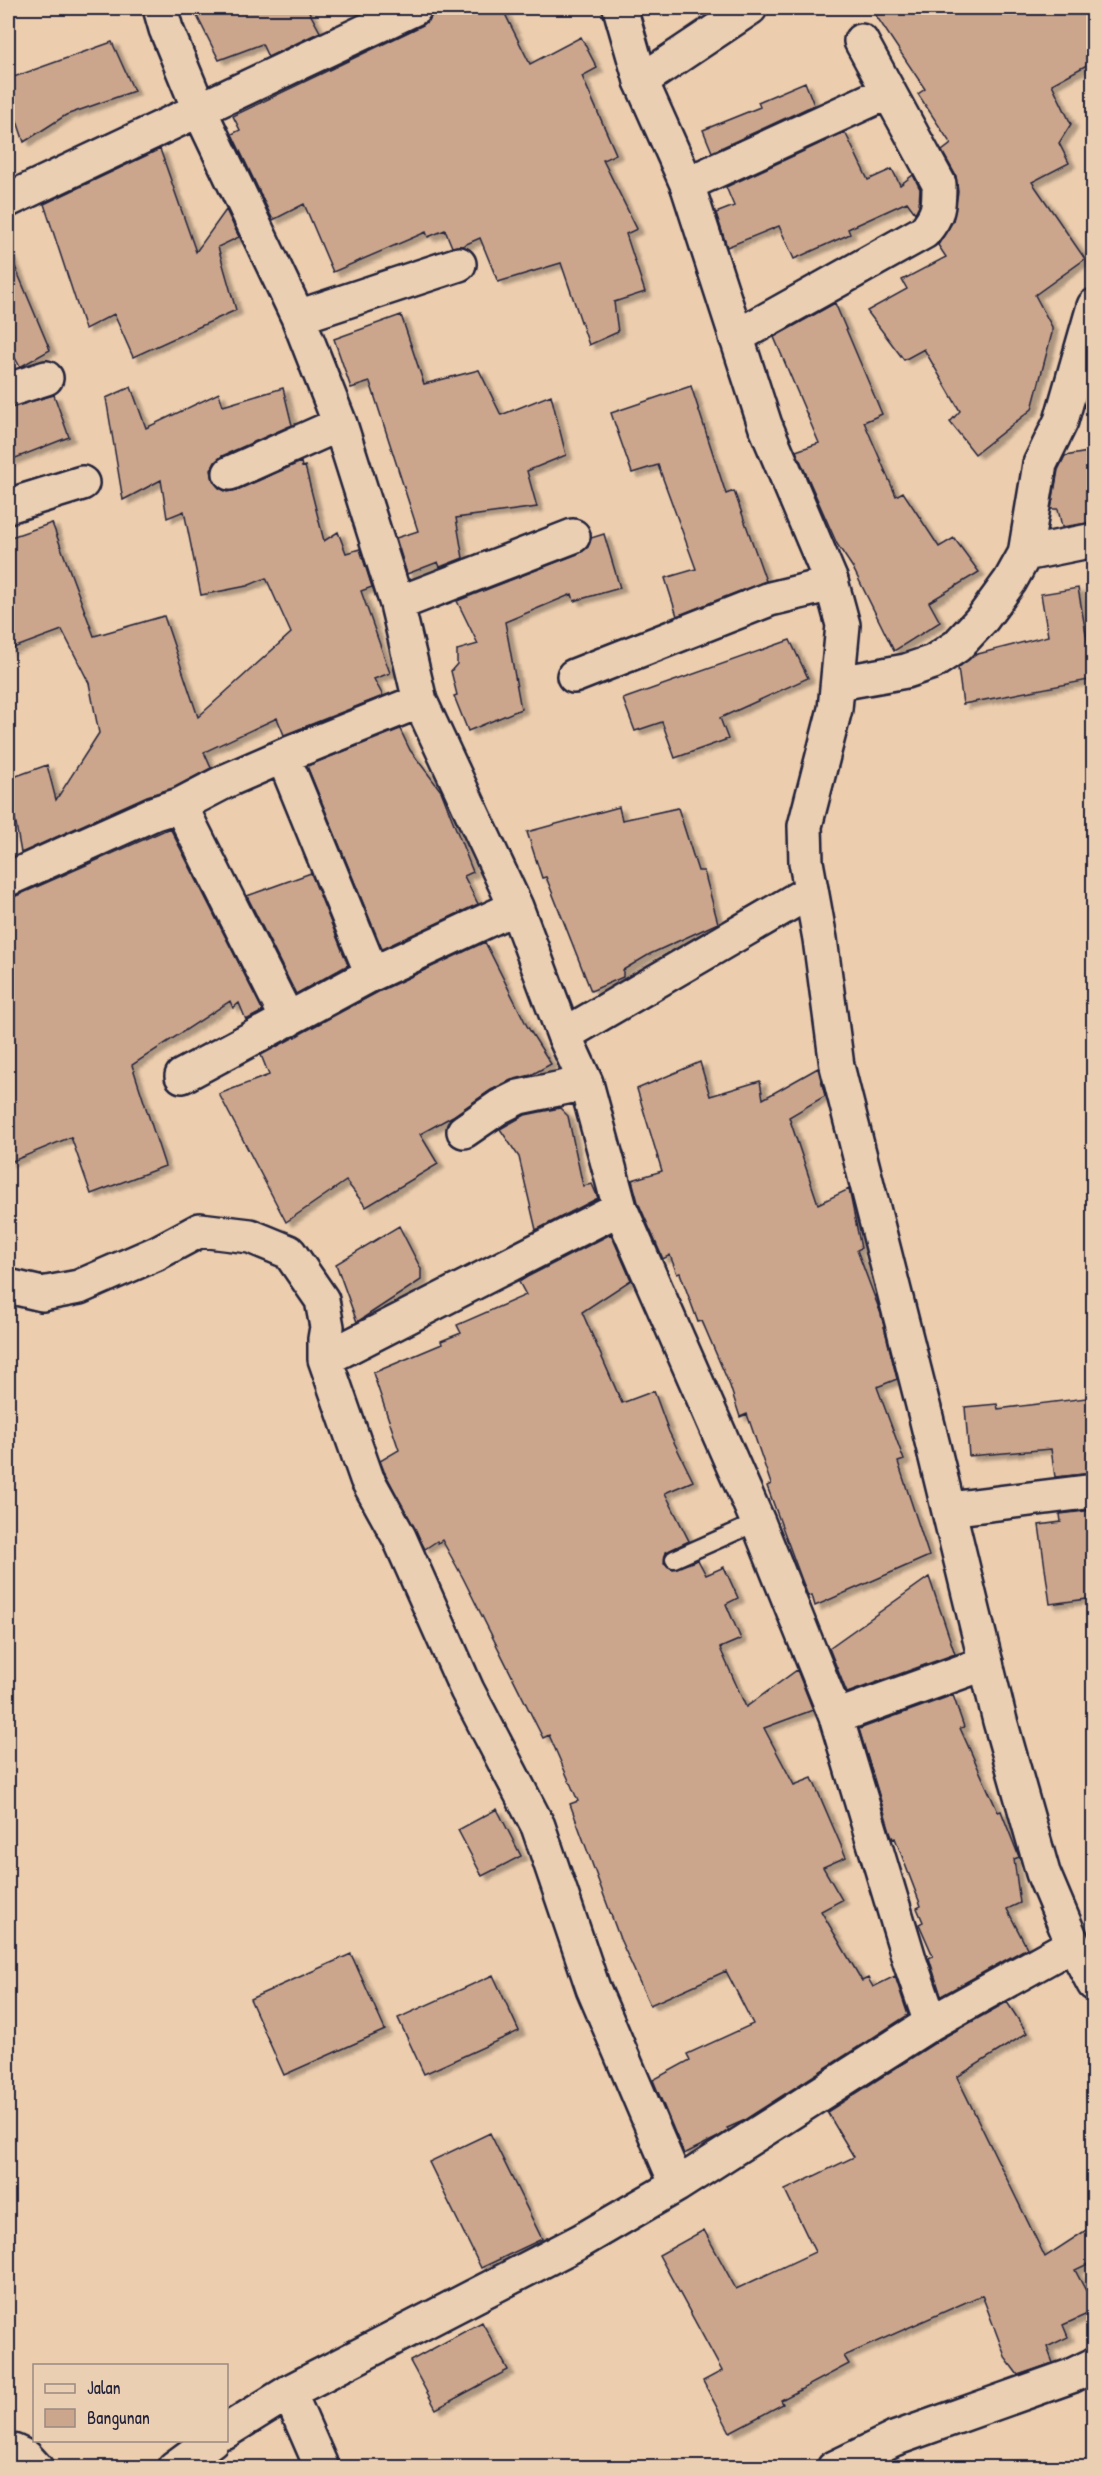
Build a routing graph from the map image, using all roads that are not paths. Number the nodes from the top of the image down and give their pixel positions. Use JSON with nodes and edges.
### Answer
{"nodes":[{"id":1,"x":160,"y":8,"type":"edge"},
{"id":2,"x":415,"y":8,"type":"edge"},
{"id":3,"x":620,"y":8,"type":"edge"},
{"id":4,"x":750,"y":8,"type":"edge"},
{"id":5,"x":861,"y":41,"type":"dead end"},
{"id":6,"x":641,"y":81,"type":"junction"},
{"id":7,"x":888,"y":92,"type":"junction"},
{"id":8,"x":199,"y":109,"type":"junction"},
{"id":9,"x":687,"y":184,"type":"junction"},
{"id":10,"x":8,"y":200,"type":"edge"},
{"id":11,"x":459,"y":264,"type":"dead end"},
{"id":12,"x":1094,"y":306,"type":"edge"},
{"id":13,"x":298,"y":317,"type":"junction"},
{"id":14,"x":736,"y":337,"type":"junction"},
{"id":15,"x":46,"y":378,"type":"dead end"},
{"id":16,"x":8,"y":390,"type":"edge"},
{"id":17,"x":340,"y":424,"type":"junction"},
{"id":18,"x":230,"y":473,"type":"dead end"},
{"id":19,"x":82,"y":483,"type":"dead end"},
{"id":20,"x":8,"y":506,"type":"edge"},
{"id":21,"x":573,"y":536,"type":"dead end"},
{"id":22,"x":1094,"y":540,"type":"edge"},
{"id":23,"x":1025,"y":554,"type":"junction"},
{"id":24,"x":831,"y":580,"type":"junction"},
{"id":25,"x":397,"y":604,"type":"junction"},
{"id":26,"x":574,"y":676,"type":"dead end"},
{"id":27,"x":838,"y":683,"type":"junction"},
{"id":28,"x":420,"y":701,"type":"junction"},
{"id":29,"x":283,"y":756,"type":"junction"},
{"id":30,"x":180,"y":805,"type":"junction"},
{"id":31,"x":8,"y":879,"type":"edge"},
{"id":32,"x":811,"y":891,"type":"junction"},
{"id":33,"x":516,"y":907,"type":"junction"},
{"id":34,"x":372,"y":974,"type":"junction"},
{"id":35,"x":288,"y":1020,"type":"junction"},
{"id":36,"x":564,"y":1035,"type":"junction"},
{"id":37,"x":182,"y":1076,"type":"dead end"},
{"id":38,"x":586,"y":1083,"type":"junction"},
{"id":39,"x":464,"y":1131,"type":"dead end"},
{"id":40,"x":620,"y":1208,"type":"junction"},
{"id":41,"x":8,"y":1286,"type":"edge"},
{"id":42,"x":325,"y":1359,"type":"junction"},
{"id":43,"x":1094,"y":1491,"type":"edge"},
{"id":44,"x":949,"y":1509,"type":"junction"},
{"id":45,"x":758,"y":1522,"type":"junction"},
{"id":46,"x":674,"y":1559,"type":"dead end"},
{"id":47,"x":986,"y":1663,"type":"junction"},
{"id":48,"x":836,"y":1717,"type":"junction"},
{"id":49,"x":1072,"y":1944,"type":"junction"},
{"id":50,"x":1094,"y":1984,"type":"edge"},
{"id":51,"x":931,"y":2023,"type":"junction"},
{"id":52,"x":677,"y":2185,"type":"junction"},
{"id":53,"x":1094,"y":2365,"type":"edge"},
{"id":54,"x":289,"y":2392,"type":"junction"},
{"id":55,"x":228,"y":2430,"type":"edge"},
{"id":56,"x":209,"y":2442,"type":"edge"},
{"id":57,"x":8,"y":2453,"type":"edge"},
{"id":58,"x":36,"y":2468,"type":"edge"},
{"id":59,"x":174,"y":2468,"type":"edge"},
{"id":60,"x":322,"y":2468,"type":"edge"},
{"id":61,"x":834,"y":2468,"type":"edge"}],
"edges":[{"from":1,"to":8,"type":"street"},
{"from":2,"to":8,"type":"street"},
{"from":3,"to":6,"type":"street"},
{"from":4,"to":6,"type":"street"},
{"from":5,"to":7,"type":"street"},
{"from":6,"to":9,"type":"street"},
{"from":7,"to":9,"type":"street"},
{"from":7,"to":14,"type":"street"},
{"from":8,"to":10,"type":"street"},
{"from":8,"to":13,"type":"street"},
{"from":9,"to":14,"type":"street"},
{"from":11,"to":13,"type":"street"},
{"from":12,"to":23,"type":"street"},
{"from":13,"to":17,"type":"street"},
{"from":14,"to":24,"type":"street"},
{"from":15,"to":16,"type":"street"},
{"from":17,"to":18,"type":"street"},
{"from":17,"to":25,"type":"street"},
{"from":19,"to":20,"type":"street"},
{"from":21,"to":25,"type":"street"},
{"from":22,"to":23,"type":"street"},
{"from":23,"to":27,"type":"street"},
{"from":24,"to":26,"type":"street"},
{"from":24,"to":27,"type":"street"},
{"from":25,"to":28,"type":"street"},
{"from":27,"to":32,"type":"street"},
{"from":28,"to":29,"type":"street"},
{"from":28,"to":33,"type":"street"},
{"from":29,"to":30,"type":"street"},
{"from":29,"to":34,"type":"street"},
{"from":30,"to":31,"type":"street"},
{"from":30,"to":35,"type":"street"},
{"from":32,"to":36,"type":"street"},
{"from":32,"to":44,"type":"street"},
{"from":33,"to":34,"type":"street"},
{"from":33,"to":36,"type":"street"},
{"from":34,"to":35,"type":"street"},
{"from":35,"to":37,"type":"street"},
{"from":36,"to":38,"type":"street"},
{"from":38,"to":39,"type":"street"},
{"from":38,"to":40,"type":"street"},
{"from":40,"to":42,"type":"street"},
{"from":40,"to":45,"type":"street"},
{"from":41,"to":42,"type":"street"},
{"from":42,"to":52,"type":"street"},
{"from":43,"to":44,"type":"street"},
{"from":44,"to":47,"type":"street"},
{"from":45,"to":46,"type":"lane"},
{"from":45,"to":48,"type":"street"},
{"from":47,"to":48,"type":"street"},
{"from":47,"to":49,"type":"street"},
{"from":48,"to":51,"type":"street"},
{"from":49,"to":50,"type":"street"},
{"from":49,"to":51,"type":"street"},
{"from":51,"to":52,"type":"street"},
{"from":52,"to":54,"type":"street"},
{"from":53,"to":61,"type":"street"},
{"from":54,"to":55,"type":"street"},
{"from":54,"to":60,"type":"street"},
{"from":56,"to":59,"type":"street"},
{"from":57,"to":58,"type":"street"}]}
